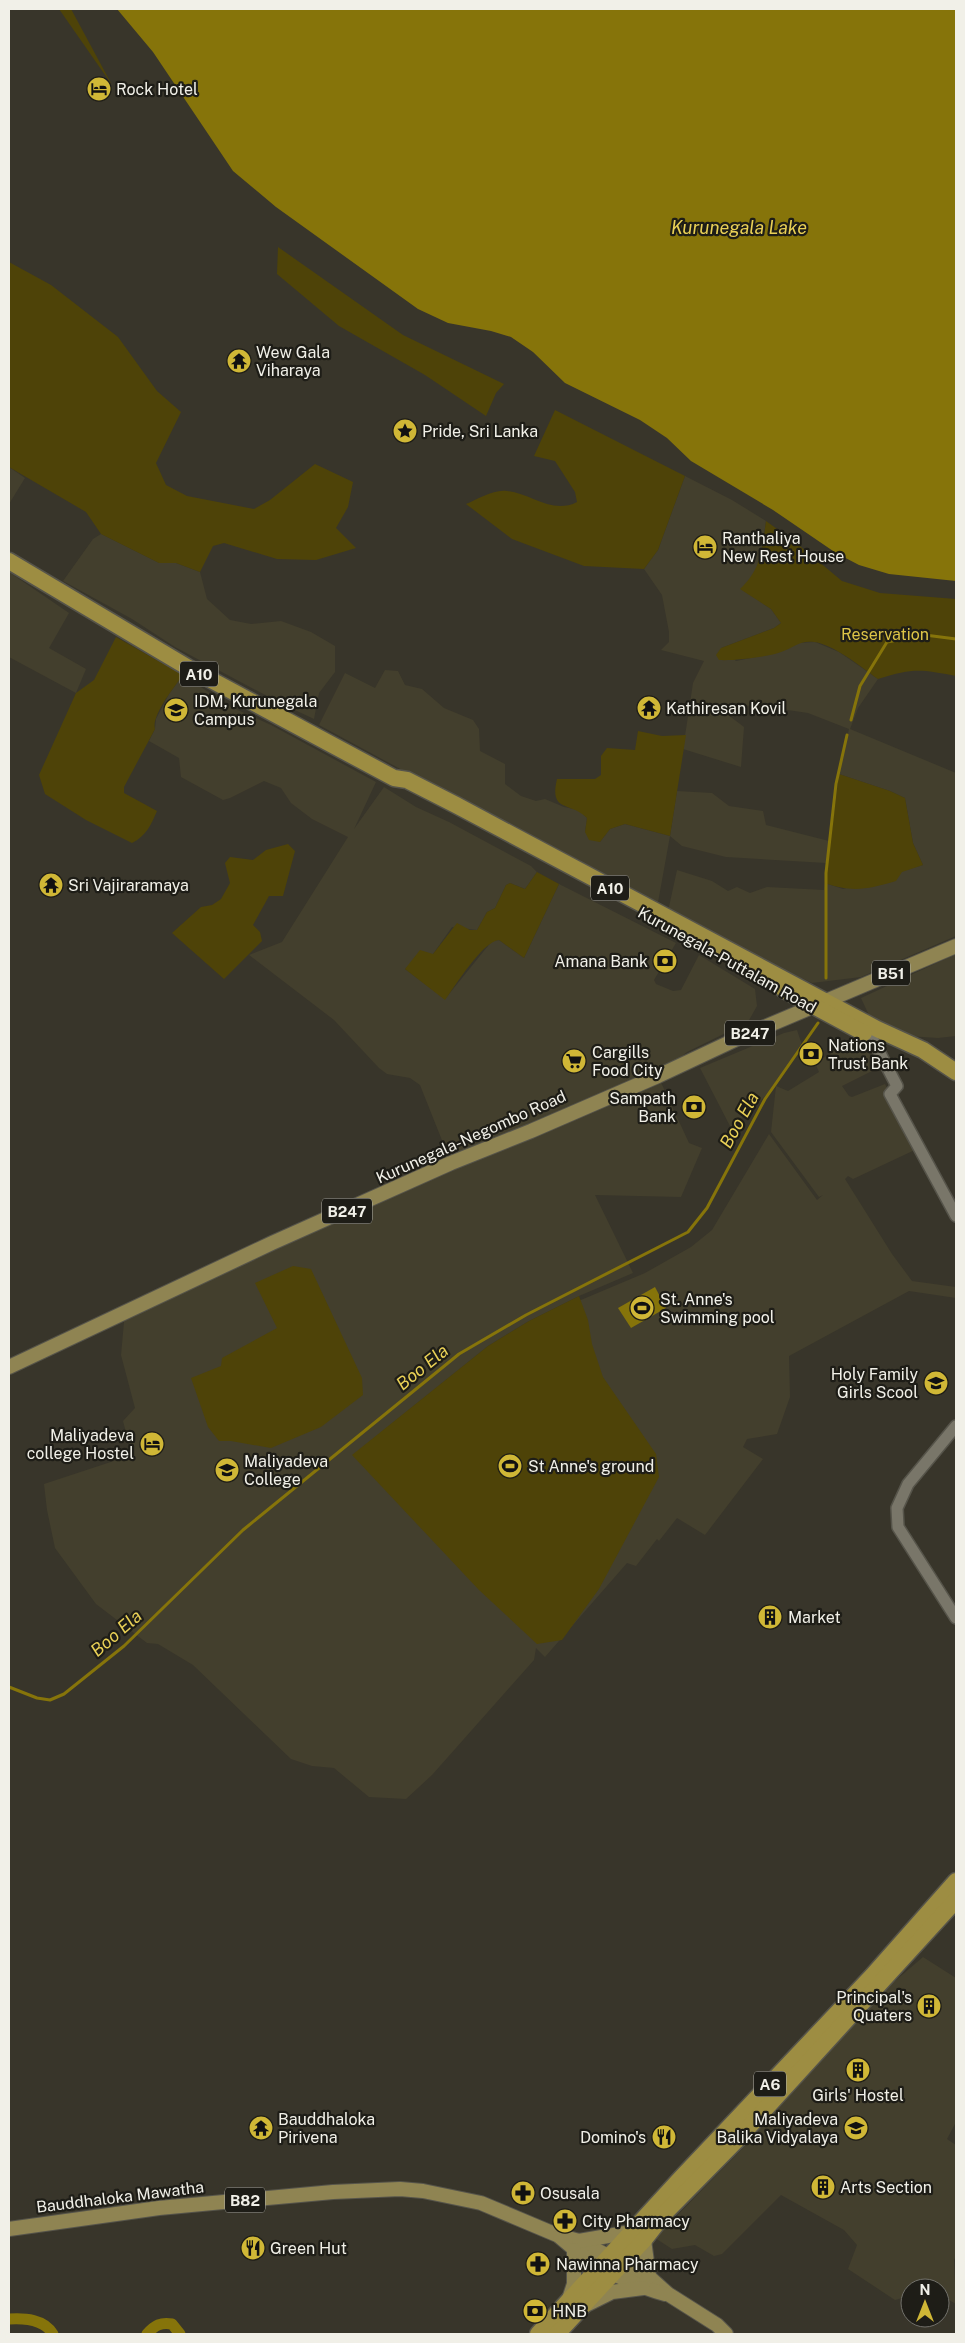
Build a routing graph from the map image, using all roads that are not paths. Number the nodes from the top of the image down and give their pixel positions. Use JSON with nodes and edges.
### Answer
{"nodes":[{"id":1,"x":9,"y":561,"type":"edge"},
{"id":2,"x":956,"y":946,"type":"edge"},
{"id":3,"x":819,"y":1003,"type":"junction"},
{"id":4,"x":870,"y":1036,"type":"junction"},
{"id":5,"x":956,"y":1072,"type":"edge"},
{"id":6,"x":956,"y":1084,"type":"edge"},
{"id":7,"x":956,"y":1216,"type":"edge"},
{"id":8,"x":9,"y":1367,"type":"edge"},
{"id":9,"x":956,"y":1426,"type":"edge"},
{"id":10,"x":956,"y":1618,"type":"edge"},
{"id":11,"x":956,"y":1881,"type":"edge"},
{"id":12,"x":956,"y":1900,"type":"edge"},
{"id":13,"x":9,"y":2229,"type":"edge"},
{"id":14,"x":637,"y":2236,"type":"junction"},
{"id":15,"x":576,"y":2245,"type":"junction"},
{"id":16,"x":611,"y":2264,"type":"junction"},
{"id":17,"x":647,"y":2282,"type":"junction"},
{"id":18,"x":576,"y":2304,"type":"junction"},
{"id":19,"x":538,"y":2334,"type":"edge"},
{"id":20,"x":557,"y":2334,"type":"edge"},
{"id":21,"x":726,"y":2334,"type":"edge"}],
"edges":[{"from":1,"to":3,"type":"highway","name":"Kurunegala-Puttalam Road","number":"A10"},
{"from":2,"to":3,"type":"main road","number":"B51"},
{"from":3,"to":4,"type":"highway","name":"Kurunegala-Puttalam Road","number":"A10"},
{"from":3,"to":5,"type":"highway","name":"Kurunegala-Puttalam Road","number":"A10"},
{"from":3,"to":8,"type":"main road","name":"Kurunegala-Negombo Road","number":"B247"},
{"from":4,"to":6,"type":"highway","name":"Kurunegala-Puttalam Road","number":"A10"},
{"from":4,"to":7,"type":"street"},
{"from":9,"to":10,"type":"street"},
{"from":11,"to":14,"type":"highway","number":"A6"},
{"from":12,"to":14,"type":"highway","number":"A6"},
{"from":13,"to":15,"type":"main road","name":"Bauddhaloka Mawatha","number":"B82"},
{"from":14,"to":15,"type":"main road"},
{"from":14,"to":16,"type":"highway","number":"A6"},
{"from":14,"to":17,"type":"main road"},
{"from":15,"to":16,"type":"main road","name":"Bauddhaloka Mawatha","number":"B82"},
{"from":15,"to":18,"type":"main road"},
{"from":16,"to":17,"type":"main road","number":"B82"},
{"from":16,"to":18,"type":"highway","number":"A6"},
{"from":17,"to":18,"type":"main road"},
{"from":17,"to":21,"type":"main road","number":"B82"},
{"from":18,"to":19,"type":"highway","number":"A6"},
{"from":18,"to":20,"type":"highway","number":"A6"}]}
